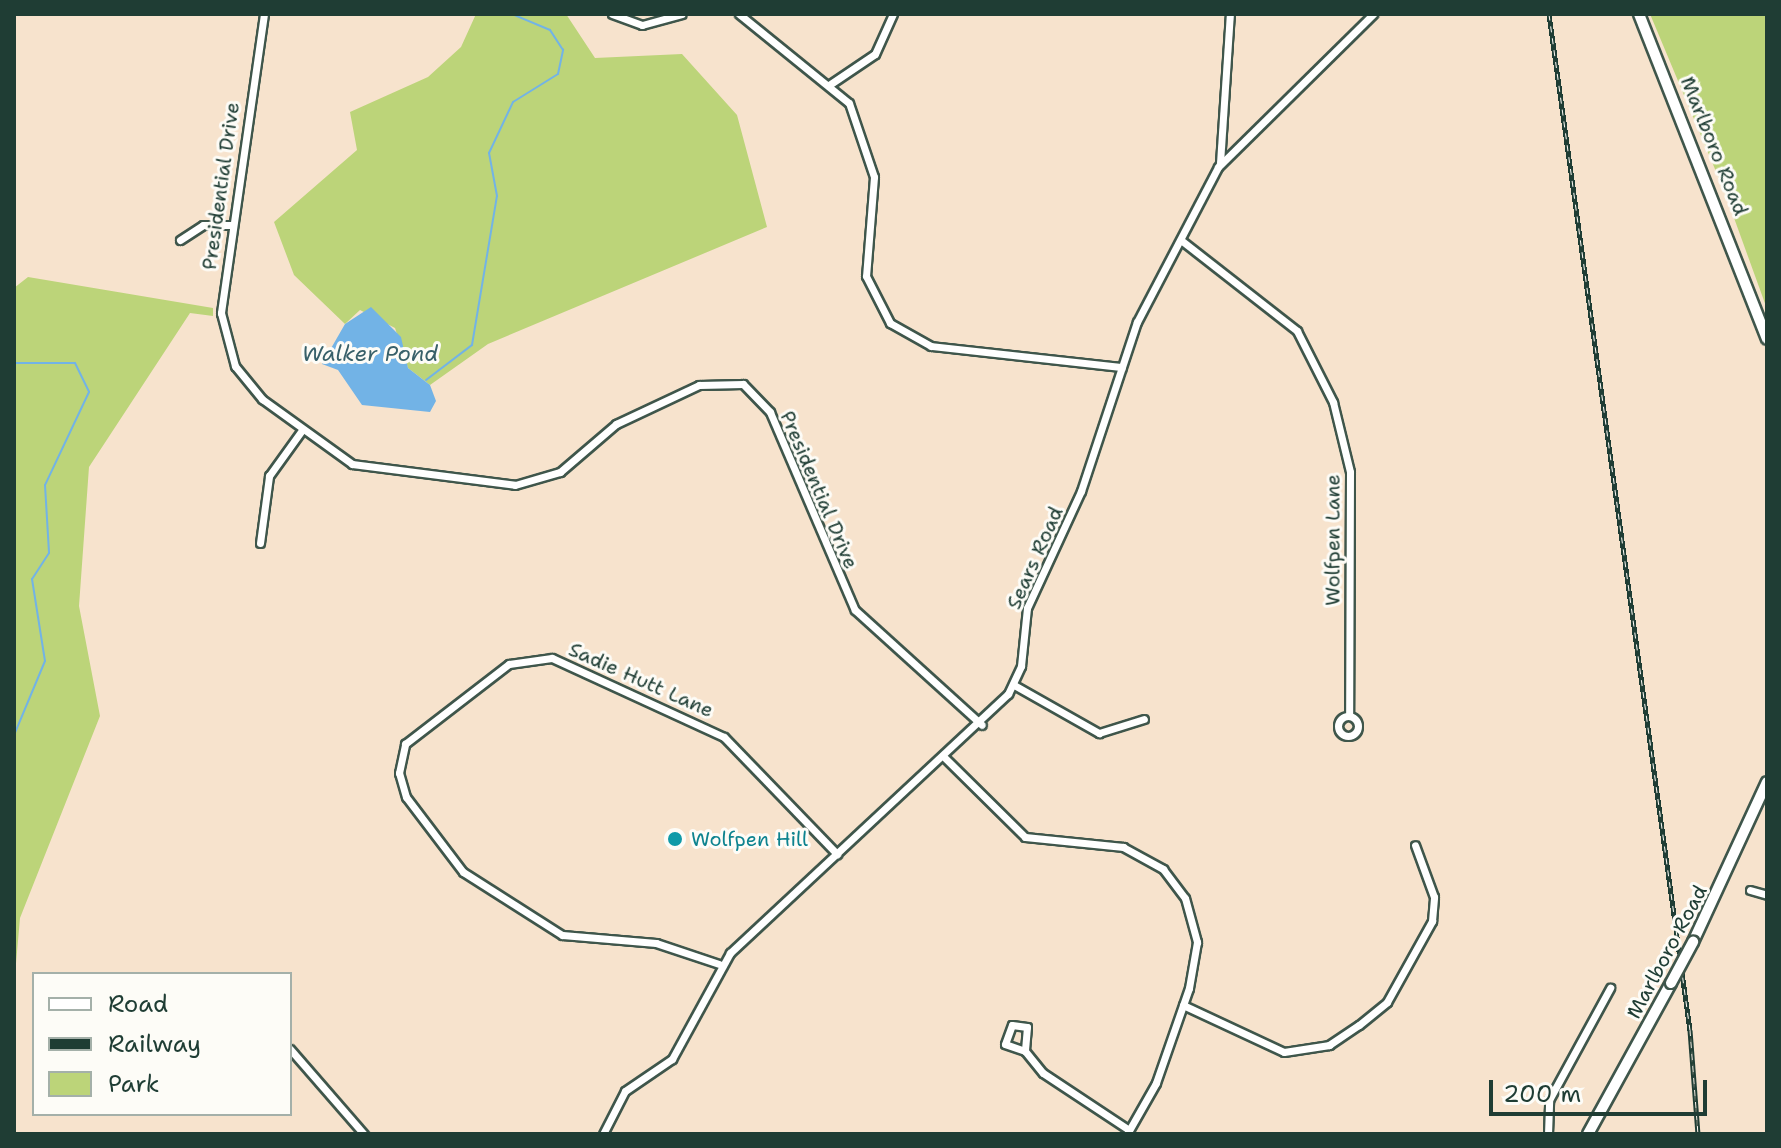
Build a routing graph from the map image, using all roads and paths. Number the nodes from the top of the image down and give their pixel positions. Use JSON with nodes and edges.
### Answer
{"nodes":[{"id":1,"x":264,"y":14,"type":"edge"},
{"id":2,"x":612,"y":14,"type":"edge"},
{"id":3,"x":682,"y":14,"type":"edge"},
{"id":4,"x":739,"y":14,"type":"edge"},
{"id":5,"x":893,"y":14,"type":"edge"},
{"id":6,"x":1230,"y":14,"type":"edge"},
{"id":7,"x":1373,"y":14,"type":"edge"},
{"id":8,"x":1639,"y":14,"type":"edge"},
{"id":9,"x":829,"y":85,"type":"junction"},
{"id":10,"x":1220,"y":165,"type":"junction"},
{"id":11,"x":231,"y":225,"type":"junction"},
{"id":12,"x":180,"y":240,"type":"dead end"},
{"id":13,"x":1182,"y":241,"type":"junction"},
{"id":14,"x":1767,"y":339,"type":"edge"},
{"id":15,"x":1122,"y":367,"type":"junction"},
{"id":16,"x":302,"y":430,"type":"junction"},
{"id":17,"x":260,"y":543,"type":"dead end"},
{"id":18,"x":1014,"y":685,"type":"junction"},
{"id":19,"x":1349,"y":715,"type":"dead end"},
{"id":20,"x":1144,"y":719,"type":"dead end"},
{"id":21,"x":982,"y":725,"type":"junction"},
{"id":22,"x":945,"y":758,"type":"junction"},
{"id":23,"x":1767,"y":782,"type":"edge"},
{"id":24,"x":1415,"y":845,"type":"dead end"},
{"id":25,"x":837,"y":854,"type":"junction"},
{"id":26,"x":1750,"y":890,"type":"dead end"},
{"id":27,"x":1767,"y":895,"type":"edge"},
{"id":28,"x":719,"y":964,"type":"junction"},
{"id":29,"x":1610,"y":988,"type":"dead end"},
{"id":30,"x":1183,"y":1005,"type":"junction"},
{"id":31,"x":292,"y":1051,"type":"edge"},
{"id":32,"x":1025,"y":1051,"type":"dead end"},
{"id":33,"x":1128,"y":1132,"type":"edge"},
{"id":34,"x":364,"y":1134,"type":"edge"},
{"id":35,"x":603,"y":1134,"type":"edge"},
{"id":36,"x":1548,"y":1134,"type":"edge"},
{"id":37,"x":1588,"y":1134,"type":"edge"}],
"edges":[{"from":1,"to":11,"type":"street","name":"Presidential Drive"},
{"from":2,"to":3,"type":"street"},
{"from":4,"to":9,"type":"street"},
{"from":5,"to":9,"type":"street"},
{"from":6,"to":10,"type":"street"},
{"from":7,"to":10,"type":"street","name":"Sears Road"},
{"from":8,"to":14,"type":"main road","name":"Marlboro Road"},
{"from":9,"to":15,"type":"street"},
{"from":10,"to":13,"type":"street","name":"Sears Road"},
{"from":11,"to":12,"type":"street"},
{"from":11,"to":16,"type":"street","name":"Presidential Drive"},
{"from":13,"to":15,"type":"street","name":"Sears Road"},
{"from":13,"to":19,"type":"street","name":"Wolfpen Lane"},
{"from":15,"to":18,"type":"street","name":"Sears Road"},
{"from":16,"to":17,"type":"street"},
{"from":16,"to":21,"type":"street","name":"Presidential Drive"},
{"from":18,"to":20,"type":"street"},
{"from":18,"to":21,"type":"street","name":"Sears Road"},
{"from":21,"to":22,"type":"street","name":"Sears Road"},
{"from":22,"to":25,"type":"street","name":"Sears Road"},
{"from":22,"to":30,"type":"street"},
{"from":23,"to":37,"type":"main road","name":"Marlboro Road","bridge":true},
{"from":24,"to":30,"type":"street"},
{"from":25,"to":28,"type":"street","name":"Sears Road"},
{"from":25,"to":28,"type":"street","name":"Sadie Hutt Lane"},
{"from":26,"to":27,"type":"street"},
{"from":28,"to":35,"type":"street","name":"Sears Road"},
{"from":29,"to":36,"type":"street"},
{"from":30,"to":33,"type":"street"},
{"from":31,"to":34,"type":"street"},
{"from":32,"to":33,"type":"street"}]}
